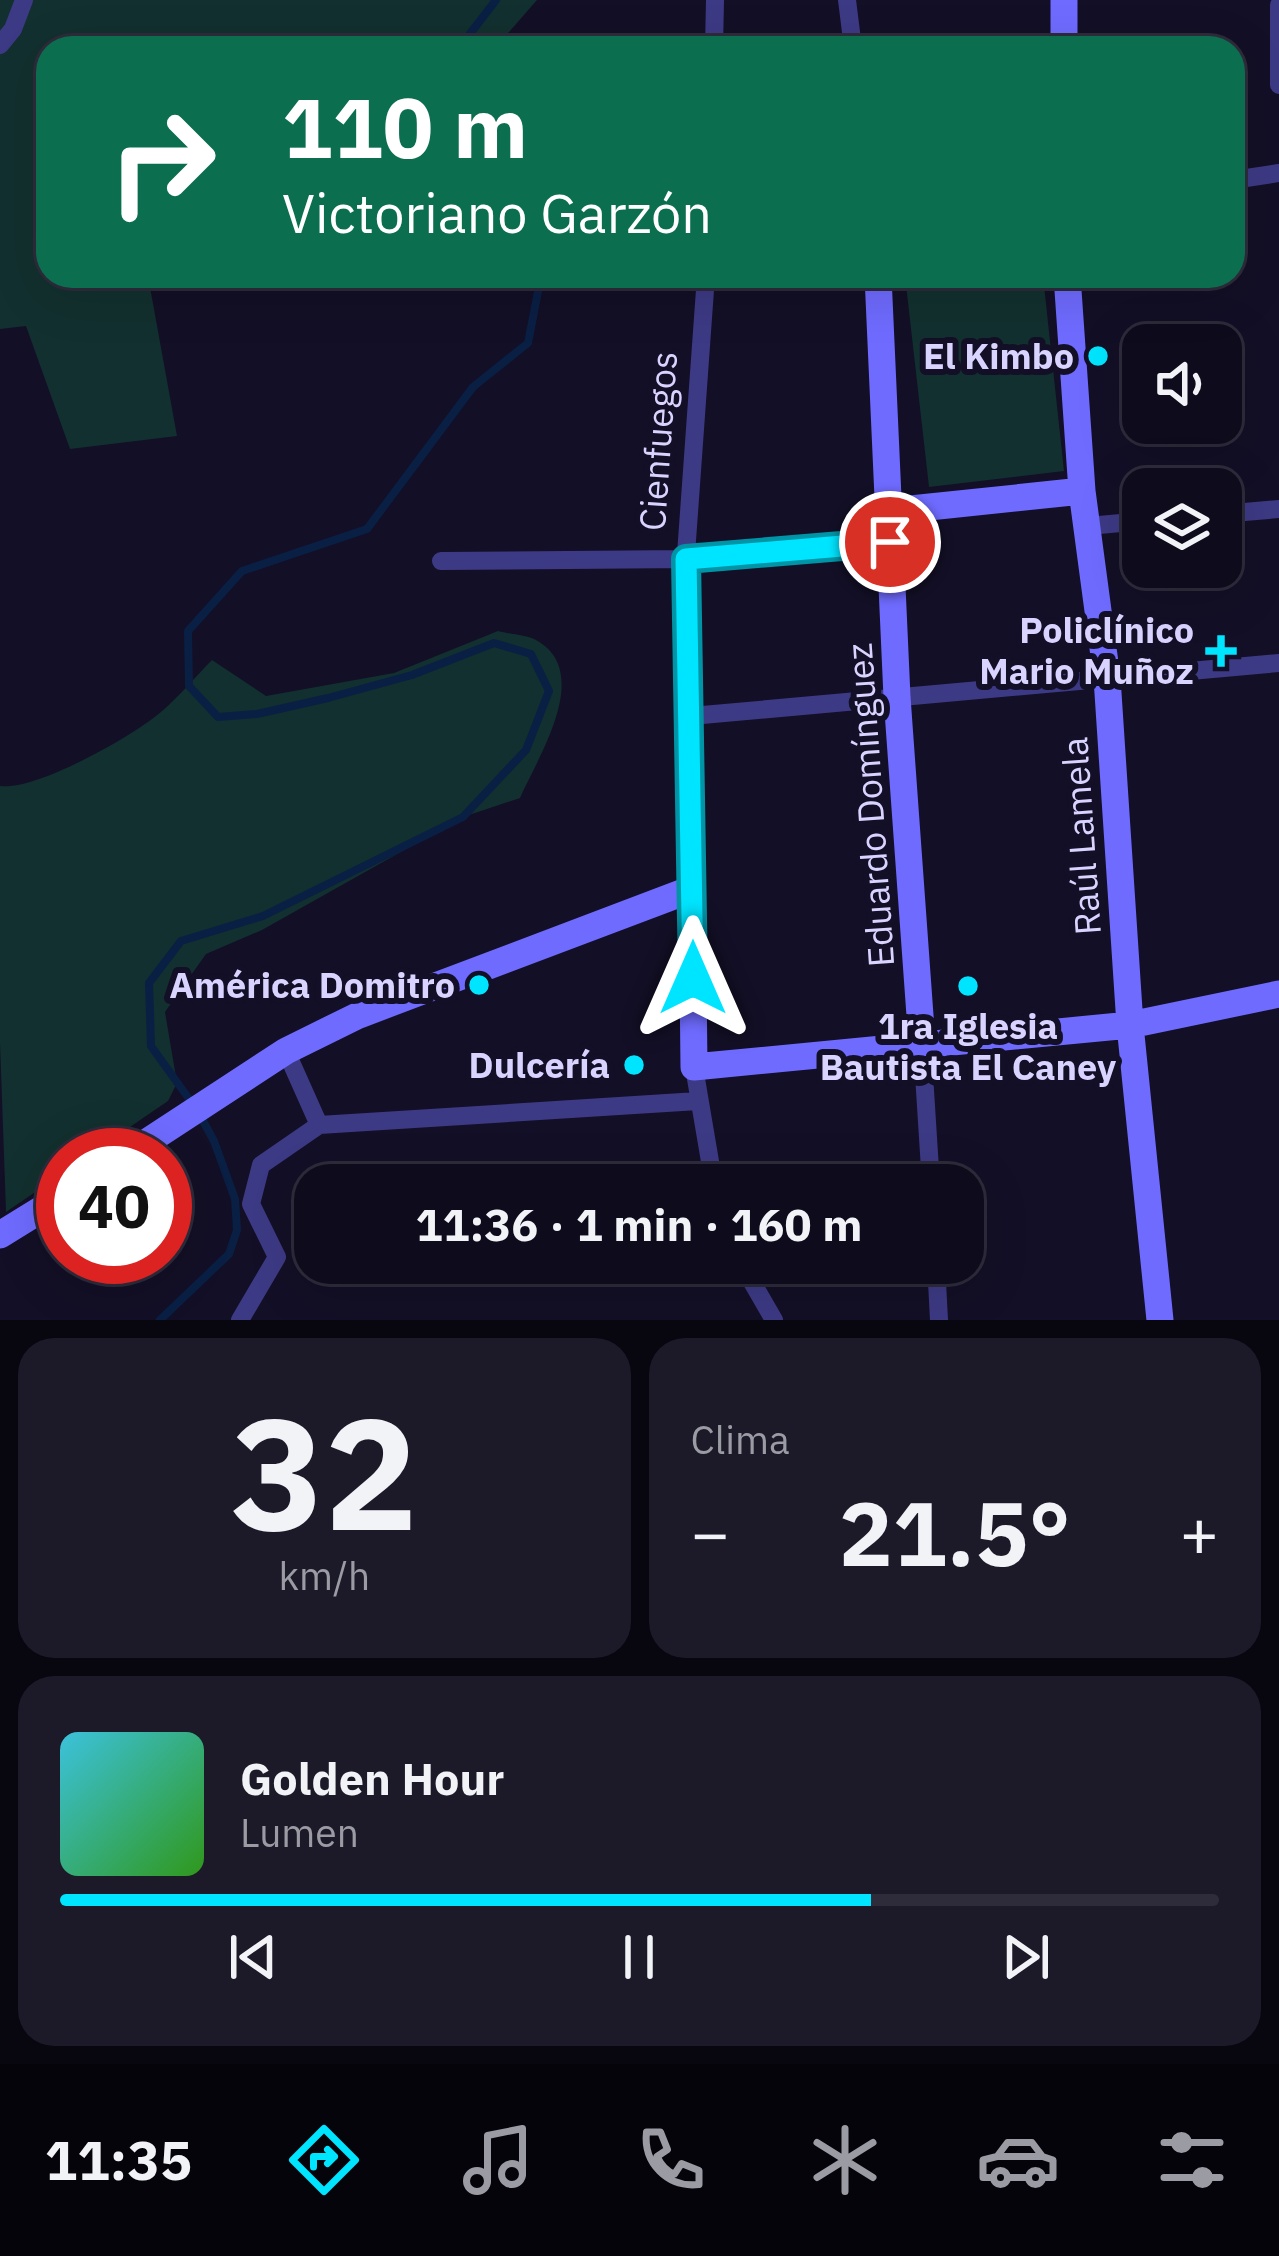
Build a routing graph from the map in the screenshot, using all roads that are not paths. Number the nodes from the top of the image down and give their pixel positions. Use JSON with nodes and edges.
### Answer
{"nodes":[{"id":1,"x":24,"y":0,"type":"edge"},
{"id":2,"x":716,"y":0,"type":"edge"},
{"id":3,"x":847,"y":0,"type":"edge"},
{"id":4,"x":1064,"y":0,"type":"edge"},
{"id":5,"x":1279,"y":5,"type":"edge"},
{"id":6,"x":714,"y":36,"type":"edge"},
{"id":7,"x":852,"y":36,"type":"edge"},
{"id":8,"x":1064,"y":36,"type":"edge"},
{"id":9,"x":0,"y":45,"type":"edge"},
{"id":10,"x":1279,"y":85,"type":"edge"},
{"id":11,"x":1279,"y":172,"type":"edge"},
{"id":12,"x":1245,"y":178,"type":"edge"},
{"id":13,"x":705,"y":288,"type":"edge"},
{"id":14,"x":879,"y":288,"type":"edge"},
{"id":15,"x":1068,"y":288,"type":"edge"},
{"id":16,"x":1082,"y":491,"type":"junction"},
{"id":17,"x":1279,"y":509,"type":"edge"},
{"id":18,"x":891,"y":511,"type":"junction"},
{"id":19,"x":1242,"y":512,"type":"edge"},
{"id":20,"x":1122,"y":523,"type":"edge"},
{"id":21,"x":1088,"y":526,"type":"junction"},
{"id":22,"x":890,"y":542,"type":"junction"},
{"id":23,"x":686,"y":559,"type":"junction"},
{"id":24,"x":441,"y":561,"type":"dead end"},
{"id":25,"x":1279,"y":663,"type":"edge"},
{"id":26,"x":1107,"y":678,"type":"junction"},
{"id":27,"x":897,"y":697,"type":"junction"},
{"id":28,"x":692,"y":716,"type":"junction"},
{"id":29,"x":692,"y":889,"type":"junction"},
{"id":30,"x":1279,"y":994,"type":"edge"},
{"id":31,"x":1130,"y":1025,"type":"junction"},
{"id":32,"x":922,"y":1043,"type":"junction"},
{"id":33,"x":286,"y":1051,"type":"junction"},
{"id":34,"x":694,"y":1067,"type":"junction"},
{"id":35,"x":698,"y":1100,"type":"junction"},
{"id":36,"x":320,"y":1125,"type":"junction"},
{"id":37,"x":169,"y":1128,"type":"edge"},
{"id":38,"x":710,"y":1164,"type":"edge"},
{"id":39,"x":930,"y":1164,"type":"edge"},
{"id":40,"x":36,"y":1213,"type":"edge"},
{"id":41,"x":0,"y":1235,"type":"edge"},
{"id":42,"x":753,"y":1284,"type":"edge"},
{"id":43,"x":937,"y":1284,"type":"edge"},
{"id":44,"x":240,"y":1320,"type":"edge"},
{"id":45,"x":774,"y":1320,"type":"edge"},
{"id":46,"x":939,"y":1320,"type":"edge"},
{"id":47,"x":1160,"y":1320,"type":"edge"}],
"edges":[{"from":1,"to":9,"type":"street"},
{"from":2,"to":6,"type":"street"},
{"from":3,"to":7,"type":"street"},
{"from":4,"to":8,"type":"street"},
{"from":5,"to":10,"type":"street"},
{"from":11,"to":12,"type":"street"},
{"from":13,"to":23,"type":"street","name":"Cienfuegos"},
{"from":14,"to":18,"type":"street","name":"Eduardo Domínguez"},
{"from":15,"to":16,"type":"street","name":"Raúl Lamela"},
{"from":16,"to":18,"type":"street"},
{"from":16,"to":21,"type":"street","name":"Raúl Lamela"},
{"from":17,"to":19,"type":"street"},
{"from":18,"to":22,"type":"street","name":"Eduardo Domínguez"},
{"from":20,"to":21,"type":"street"},
{"from":21,"to":26,"type":"street","name":"Raúl Lamela"},
{"from":22,"to":23,"type":"street"},
{"from":22,"to":27,"type":"street","name":"Eduardo Domínguez"},
{"from":23,"to":24,"type":"street"},
{"from":23,"to":28,"type":"street","name":"Cienfuegos"},
{"from":25,"to":26,"type":"street"},
{"from":26,"to":27,"type":"street"},
{"from":26,"to":31,"type":"street","name":"Raúl Lamela"},
{"from":27,"to":28,"type":"street"},
{"from":27,"to":32,"type":"street","name":"Eduardo Domínguez"},
{"from":28,"to":29,"type":"street","name":"Cienfuegos"},
{"from":29,"to":33,"type":"street"},
{"from":29,"to":34,"type":"street","name":"Cienfuegos"},
{"from":30,"to":31,"type":"street"},
{"from":31,"to":32,"type":"street"},
{"from":31,"to":47,"type":"street","name":"Raúl Lamela"},
{"from":32,"to":34,"type":"street"},
{"from":32,"to":39,"type":"street","name":"Eduardo Domínguez"},
{"from":33,"to":36,"type":"street"},
{"from":33,"to":37,"type":"street"},
{"from":34,"to":35,"type":"street","name":"Cienfuegos"},
{"from":35,"to":36,"type":"street"},
{"from":35,"to":38,"type":"street","name":"Cienfuegos"},
{"from":36,"to":44,"type":"street"},
{"from":40,"to":41,"type":"street"},
{"from":42,"to":45,"type":"street"},
{"from":43,"to":46,"type":"street"}]}
